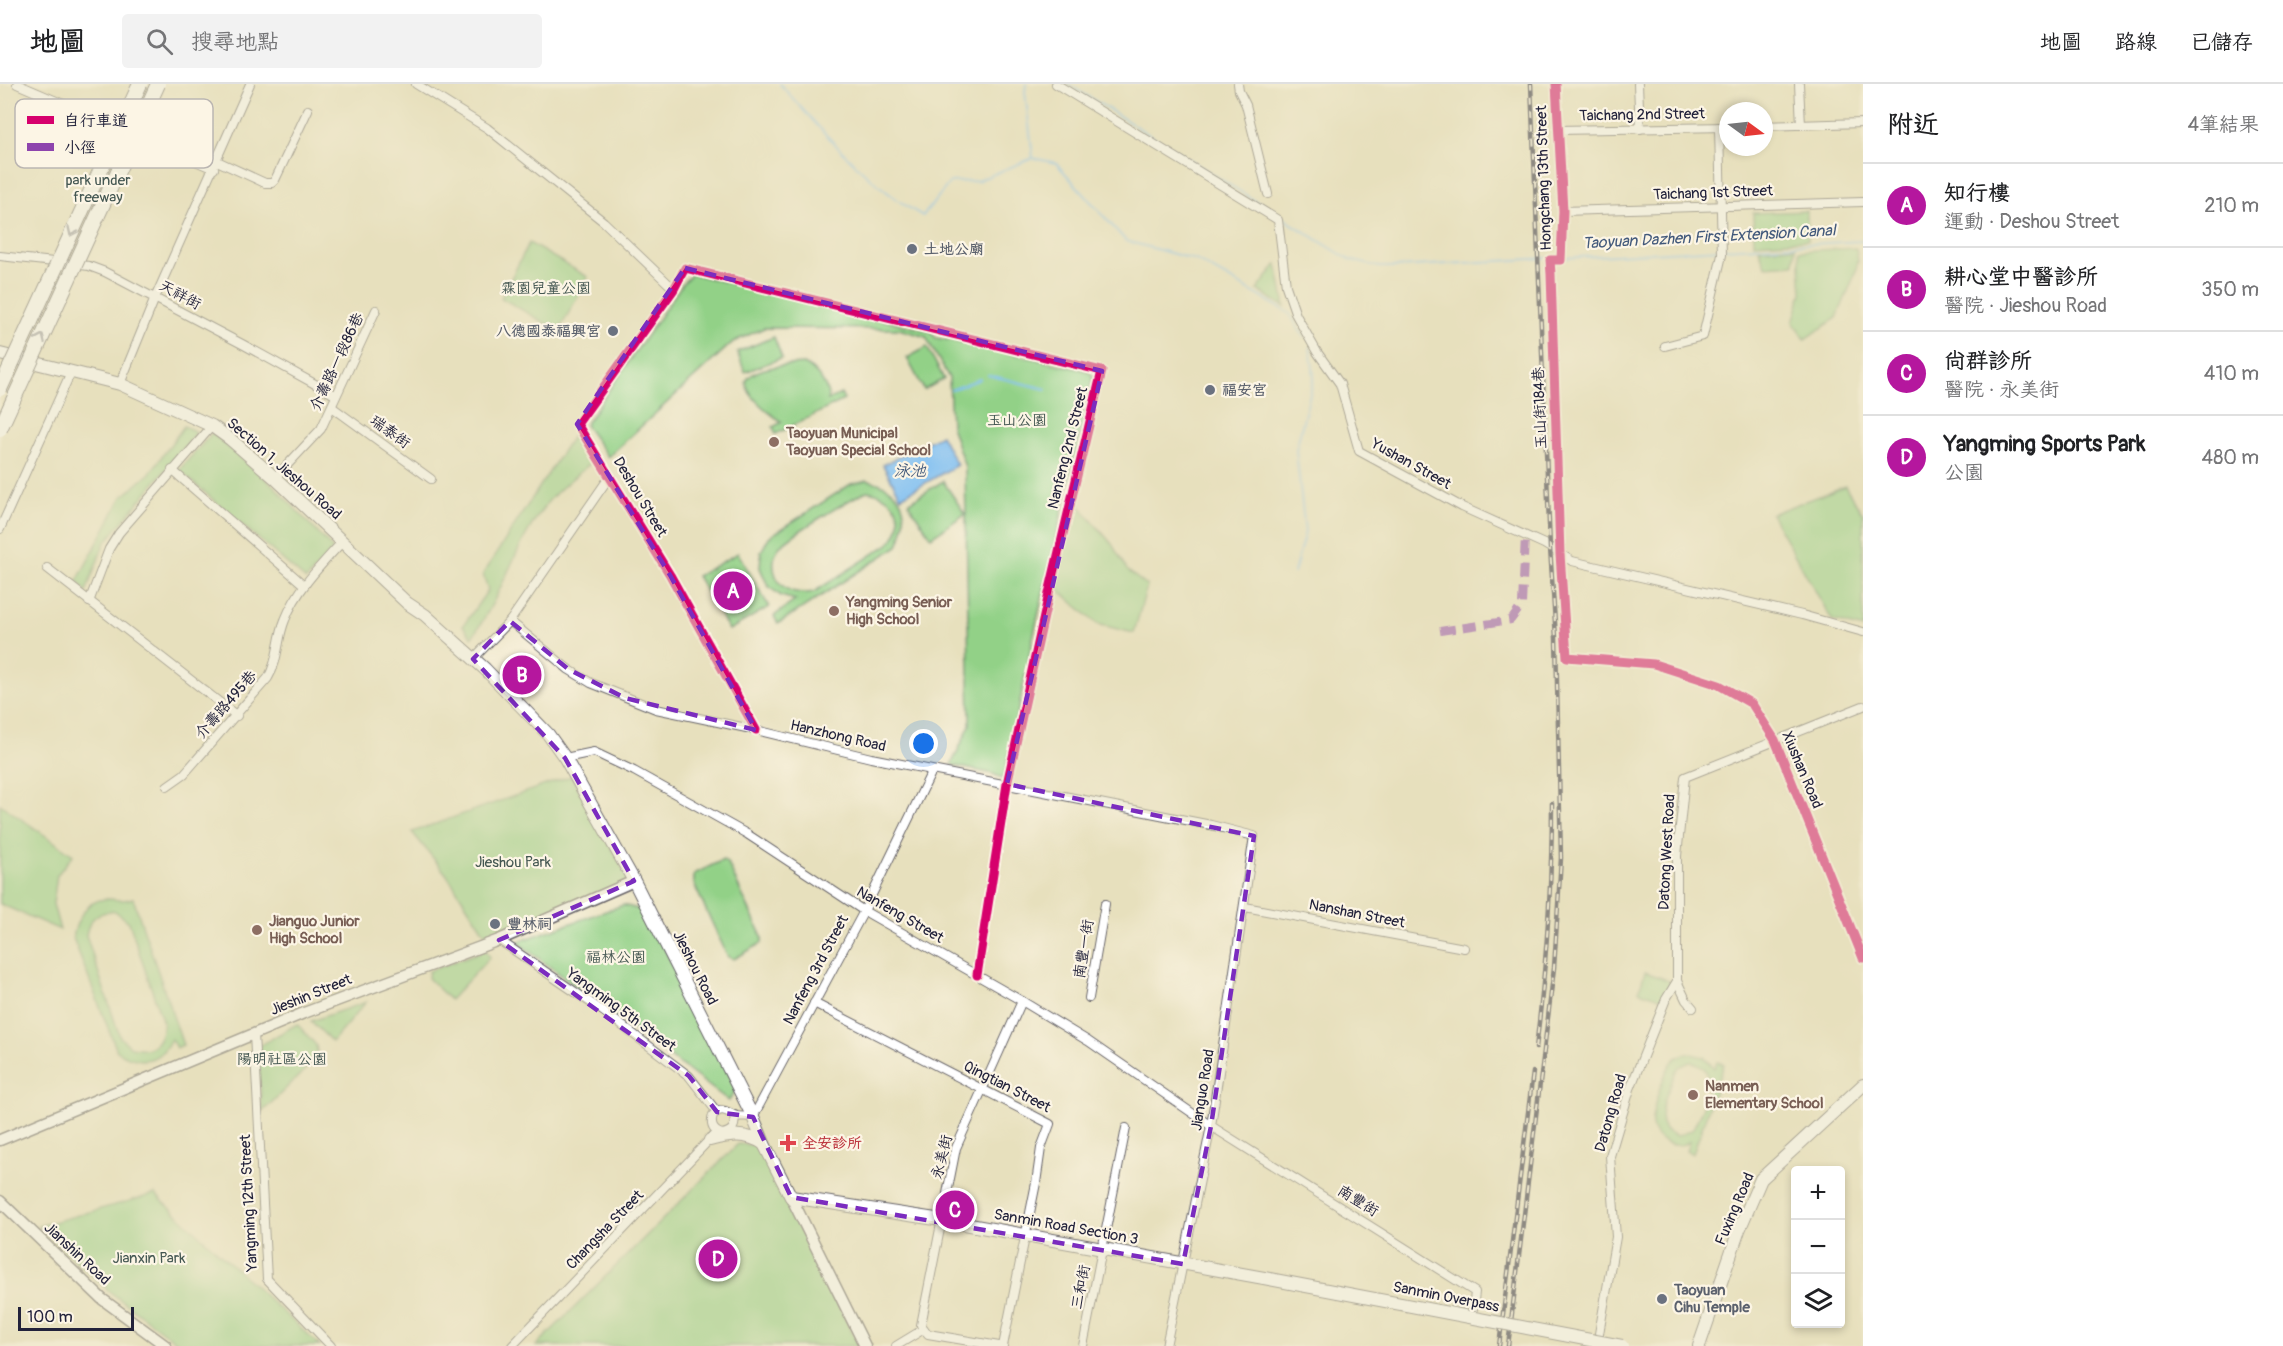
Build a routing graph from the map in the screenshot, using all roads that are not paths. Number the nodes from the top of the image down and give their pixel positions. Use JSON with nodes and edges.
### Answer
{"nodes":[{"id":1,"x":17,"y":84,"type":"edge"},
{"id":2,"x":140,"y":84,"type":"edge"},
{"id":3,"x":158,"y":84,"type":"edge"},
{"id":4,"x":250,"y":84,"type":"edge"},
{"id":5,"x":416,"y":84,"type":"edge"},
{"id":6,"x":1056,"y":84,"type":"edge"},
{"id":7,"x":1238,"y":84,"type":"edge"},
{"id":8,"x":1556,"y":84,"type":"edge"},
{"id":9,"x":1638,"y":84,"type":"edge"},
{"id":10,"x":1799,"y":84,"type":"edge"},
{"id":11,"x":54,"y":99,"type":"edge"},
{"id":12,"x":133,"y":99,"type":"edge"},
{"id":13,"x":151,"y":99,"type":"edge"},
{"id":14,"x":308,"y":110,"type":"dead end"},
{"id":15,"x":1863,"y":123,"type":"edge"},
{"id":16,"x":1801,"y":125,"type":"junction"},
{"id":17,"x":1773,"y":126,"type":"edge"},
{"id":18,"x":1719,"y":127,"type":"edge"},
{"id":19,"x":1640,"y":129,"type":"junction"},
{"id":20,"x":1557,"y":130,"type":"junction"},
{"id":21,"x":1720,"y":156,"type":"edge"},
{"id":22,"x":215,"y":165,"type":"junction"},
{"id":23,"x":101,"y":168,"type":"edge"},
{"id":24,"x":120,"y":168,"type":"edge"},
{"id":25,"x":1268,"y":194,"type":"dead end"},
{"id":26,"x":1863,"y":202,"type":"edge"},
{"id":27,"x":1721,"y":206,"type":"junction"},
{"id":28,"x":1563,"y":211,"type":"junction"},
{"id":29,"x":0,"y":256,"type":"edge"},
{"id":30,"x":1550,"y":260,"type":"joint"},
{"id":31,"x":674,"y":289,"type":"junction"},
{"id":32,"x":155,"y":298,"type":"junction"},
{"id":33,"x":376,"y":310,"type":"dead end"},
{"id":34,"x":1665,"y":346,"type":"dead end"},
{"id":35,"x":0,"y":355,"type":"edge"},
{"id":36,"x":71,"y":372,"type":"junction"},
{"id":37,"x":120,"y":384,"type":"junction"},
{"id":38,"x":0,"y":389,"type":"edge"},
{"id":39,"x":335,"y":395,"type":"junction"},
{"id":40,"x":332,"y":407,"type":"junction"},
{"id":41,"x":212,"y":426,"type":"junction"},
{"id":42,"x":0,"y":429,"type":"edge"},
{"id":43,"x":172,"y":470,"type":"junction"},
{"id":44,"x":610,"y":477,"type":"junction"},
{"id":45,"x":274,"y":478,"type":"junction"},
{"id":46,"x":431,"y":479,"type":"dead end"},
{"id":47,"x":0,"y":530,"type":"edge"},
{"id":48,"x":343,"y":541,"type":"junction"},
{"id":49,"x":1560,"y":555,"type":"junction"},
{"id":50,"x":47,"y":568,"type":"dead end"},
{"id":51,"x":304,"y":585,"type":"junction"},
{"id":52,"x":89,"y":602,"type":"junction"},
{"id":53,"x":510,"y":621,"type":"junction"},
{"id":54,"x":1863,"y":632,"type":"edge"},
{"id":55,"x":450,"y":637,"type":"joint"},
{"id":56,"x":473,"y":659,"type":"junction"},
{"id":57,"x":1863,"y":706,"type":"edge"},
{"id":58,"x":237,"y":716,"type":"junction"},
{"id":59,"x":756,"y":730,"type":"junction"},
{"id":60,"x":1775,"y":740,"type":"junction"},
{"id":61,"x":565,"y":758,"type":"junction"},
{"id":62,"x":932,"y":771,"type":"junction"},
{"id":63,"x":1007,"y":784,"type":"junction"},
{"id":64,"x":167,"y":786,"type":"dead end"},
{"id":65,"x":1254,"y":836,"type":"joint"},
{"id":66,"x":634,"y":881,"type":"junction"},
{"id":67,"x":1105,"y":904,"type":"dead end"},
{"id":68,"x":1245,"y":907,"type":"junction"},
{"id":69,"x":864,"y":911,"type":"junction"},
{"id":70,"x":499,"y":940,"type":"junction"},
{"id":71,"x":1464,"y":948,"type":"dead end"},
{"id":72,"x":1863,"y":958,"type":"edge"},
{"id":73,"x":977,"y":975,"type":"junction"},
{"id":74,"x":1677,"y":981,"type":"junction"},
{"id":75,"x":1089,"y":998,"type":"dead end"},
{"id":76,"x":1022,"y":1001,"type":"junction"},
{"id":77,"x":814,"y":1003,"type":"junction"},
{"id":78,"x":1693,"y":1008,"type":"dead end"},
{"id":79,"x":254,"y":1034,"type":"junction"},
{"id":80,"x":1863,"y":1085,"type":"edge"},
{"id":81,"x":981,"y":1090,"type":"junction"},
{"id":82,"x":717,"y":1112,"type":"junction"},
{"id":83,"x":734,"y":1116,"type":"junction"},
{"id":84,"x":753,"y":1117,"type":"junction"},
{"id":85,"x":1211,"y":1126,"type":"junction"},
{"id":86,"x":1126,"y":1128,"type":"dead end"},
{"id":87,"x":713,"y":1136,"type":"junction"},
{"id":88,"x":0,"y":1140,"type":"edge"},
{"id":89,"x":764,"y":1144,"type":"junction"},
{"id":90,"x":791,"y":1197,"type":"junction"},
{"id":91,"x":0,"y":1201,"type":"edge"},
{"id":92,"x":942,"y":1220,"type":"junction"},
{"id":93,"x":1026,"y":1235,"type":"junction"},
{"id":94,"x":1102,"y":1249,"type":"junction"},
{"id":95,"x":1183,"y":1264,"type":"junction"},
{"id":96,"x":1264,"y":1278,"type":"joint"},
{"id":97,"x":1473,"y":1309,"type":"dead end"},
{"id":98,"x":924,"y":1329,"type":"junction"},
{"id":99,"x":166,"y":1346,"type":"edge"},
{"id":100,"x":331,"y":1346,"type":"edge"},
{"id":101,"x":512,"y":1346,"type":"edge"},
{"id":102,"x":865,"y":1346,"type":"edge"},
{"id":103,"x":896,"y":1346,"type":"edge"},
{"id":104,"x":1001,"y":1346,"type":"edge"},
{"id":105,"x":1083,"y":1346,"type":"edge"},
{"id":106,"x":1166,"y":1346,"type":"edge"},
{"id":107,"x":1596,"y":1346,"type":"edge"},
{"id":108,"x":1622,"y":1346,"type":"edge"},
{"id":109,"x":1699,"y":1346,"type":"edge"}],
"edges":[{"from":1,"to":11,"type":"street"},
{"from":2,"to":12,"type":"highway","one_way":true,"bridge":true},
{"from":13,"to":3,"type":"highway","one_way":true,"bridge":true},
{"from":4,"to":22,"type":"street"},
{"from":5,"to":31,"type":"street"},
{"from":6,"to":49,"type":"street","name":"Yushan Street"},
{"from":7,"to":25,"type":"street"},
{"from":8,"to":20,"type":"street","name":"Hongchang 13th Street"},
{"from":9,"to":19,"type":"street"},
{"from":10,"to":16,"type":"street"},
{"from":14,"to":22,"type":"street"},
{"from":15,"to":16,"type":"street"},
{"from":16,"to":17,"type":"street"},
{"from":18,"to":19,"type":"street","name":"Taichang 2nd Street"},
{"from":19,"to":20,"type":"street","name":"Taichang 2nd Street"},
{"from":20,"to":28,"type":"street","name":"Hongchang 13th Street"},
{"from":21,"to":27,"type":"street"},
{"from":22,"to":32,"type":"street"},
{"from":23,"to":38,"type":"highway","one_way":true,"bridge":true},
{"from":42,"to":24,"type":"highway","one_way":true,"bridge":true},
{"from":26,"to":27,"type":"street","name":"Taichang 1st Street"},
{"from":27,"to":28,"type":"street","name":"Taichang 1st Street"},
{"from":27,"to":34,"type":"street"},
{"from":28,"to":30,"type":"street","name":"Hongchang 13th Street"},
{"from":29,"to":32,"type":"street","name":"天祥街"},
{"from":30,"to":49,"type":"street","name":"玉山街184巷"},
{"from":31,"to":44,"type":"street","name":"Deshou Street"},
{"from":31,"to":63,"type":"street","name":"Nanfeng 2nd Street"},
{"from":32,"to":37,"type":"street"},
{"from":32,"to":39,"type":"street","name":"天祥街"},
{"from":33,"to":39,"type":"street","name":"介壽路一段86巷"},
{"from":35,"to":36,"type":"main road","name":"Section 1, Jieshou Road"},
{"from":36,"to":37,"type":"main road","name":"Section 1, Jieshou Road"},
{"from":36,"to":47,"type":"street"},
{"from":37,"to":41,"type":"main road","name":"Section 1, Jieshou Road"},
{"from":39,"to":40,"type":"street","name":"介壽路一段86巷"},
{"from":40,"to":45,"type":"street","name":"介壽路一段86巷"},
{"from":40,"to":46,"type":"street","name":"瑞泰街"},
{"from":41,"to":43,"type":"street"},
{"from":41,"to":45,"type":"main road","name":"Section 1, Jieshou Road"},
{"from":43,"to":51,"type":"street"},
{"from":43,"to":52,"type":"street"},
{"from":44,"to":53,"type":"street","name":"Deshou Street"},
{"from":44,"to":59,"type":"street","name":"Deshou Street"},
{"from":45,"to":48,"type":"main road","name":"Section 1, Jieshou Road"},
{"from":48,"to":51,"type":"street","name":"介壽路495巷"},
{"from":48,"to":55,"type":"main road","name":"Section 1, Jieshou Road"},
{"from":49,"to":54,"type":"street","name":"Yushan Street"},
{"from":49,"to":60,"type":"street","name":"Xiushan Road"},
{"from":50,"to":52,"type":"street"},
{"from":51,"to":58,"type":"street","name":"介壽路495巷"},
{"from":52,"to":58,"type":"street"},
{"from":53,"to":56,"type":"street","name":"Deshou Street"},
{"from":53,"to":59,"type":"street","name":"Hanzhong Road"},
{"from":55,"to":56,"type":"main road","name":"Jieshou Road"},
{"from":56,"to":61,"type":"main road","name":"Jieshou Road"},
{"from":57,"to":60,"type":"street","name":"Datong West Road"},
{"from":58,"to":64,"type":"street","name":"介壽路495巷"},
{"from":59,"to":62,"type":"street","name":"Hanzhong Road"},
{"from":60,"to":72,"type":"street","name":"Xiushan Road"},
{"from":60,"to":74,"type":"street","name":"Datong West Road"},
{"from":61,"to":66,"type":"main road","name":"Jieshou Road"},
{"from":61,"to":69,"type":"street","name":"Nanfeng Street"},
{"from":62,"to":63,"type":"street","name":"Hanzhong Road"},
{"from":62,"to":69,"type":"street","name":"Nanfeng 3rd Street"},
{"from":63,"to":65,"type":"street","name":"Hanzhong Road"},
{"from":63,"to":73,"type":"street","name":"Nanfeng 2nd Street"},
{"from":65,"to":68,"type":"street","name":"Jianguo Road"},
{"from":66,"to":70,"type":"street","name":"Jieshin Street"},
{"from":66,"to":84,"type":"main road","name":"Jieshou Road"},
{"from":67,"to":75,"type":"street","name":"南豐一街"},
{"from":68,"to":71,"type":"street","name":"Nanshan Street"},
{"from":68,"to":85,"type":"street","name":"Jianguo Road"},
{"from":69,"to":73,"type":"street","name":"Nanfeng Street"},
{"from":69,"to":77,"type":"street","name":"Nanfeng 3rd Street"},
{"from":70,"to":79,"type":"street","name":"Jieshin Street"},
{"from":70,"to":82,"type":"street","name":"Yangming 5th Street"},
{"from":73,"to":76,"type":"street","name":"Nanfeng Street"},
{"from":74,"to":78,"type":"street"},
{"from":74,"to":107,"type":"street"},
{"from":76,"to":81,"type":"street","name":"永美街"},
{"from":76,"to":85,"type":"street","name":"Nanfeng Street"},
{"from":77,"to":81,"type":"street","name":"Qingtian Street"},
{"from":77,"to":84,"type":"street","name":"Nanfeng 3rd Street"},
{"from":79,"to":88,"type":"street","name":"Jieshin Street"},
{"from":79,"to":100,"type":"street","name":"Yangming 12th Street"},
{"from":80,"to":109,"type":"main road","name":"Fuxing Road"},
{"from":81,"to":92,"type":"street","name":"永美街"},
{"from":81,"to":93,"type":"street","name":"Qingtian Street"},
{"from":82,"to":83,"type":"street"},
{"from":82,"to":87,"type":"street"},
{"from":83,"to":84,"type":"street"},
{"from":83,"to":87,"type":"street","name":"Changsha Street"},
{"from":84,"to":89,"type":"main road","name":"Jieshou Road"},
{"from":85,"to":95,"type":"street","name":"Jianguo Road"},
{"from":85,"to":97,"type":"street","name":"南豐街"},
{"from":86,"to":94,"type":"street","name":"三和街"},
{"from":87,"to":89,"type":"main road"},
{"from":87,"to":101,"type":"street","name":"Changsha Street"},
{"from":89,"to":90,"type":"main road","name":"Jieshou Road"},
{"from":90,"to":92,"type":"main road","name":"Sanmin Road Section 3"},
{"from":90,"to":102,"type":"street","name":"Jieshou Road"},
{"from":91,"to":99,"type":"street","name":"Jianshin Road"},
{"from":92,"to":93,"type":"main road","name":"Sanmin Road Section 3"},
{"from":92,"to":98,"type":"street","name":"永美街"},
{"from":93,"to":94,"type":"main road","name":"Sanmin Road Section 3"},
{"from":93,"to":104,"type":"street","name":"Qingtian Street"},
{"from":94,"to":95,"type":"main road","name":"Sanmin Road Section 3"},
{"from":94,"to":105,"type":"street","name":"三和街"},
{"from":95,"to":96,"type":"main road","name":"Sanmin Road Section 3"},
{"from":95,"to":106,"type":"street","name":"Jianguo Road"},
{"from":96,"to":108,"type":"main road","name":"Sanmin Overpass","bridge":true},
{"from":98,"to":103,"type":"street"},
{"from":98,"to":104,"type":"street"}]}
